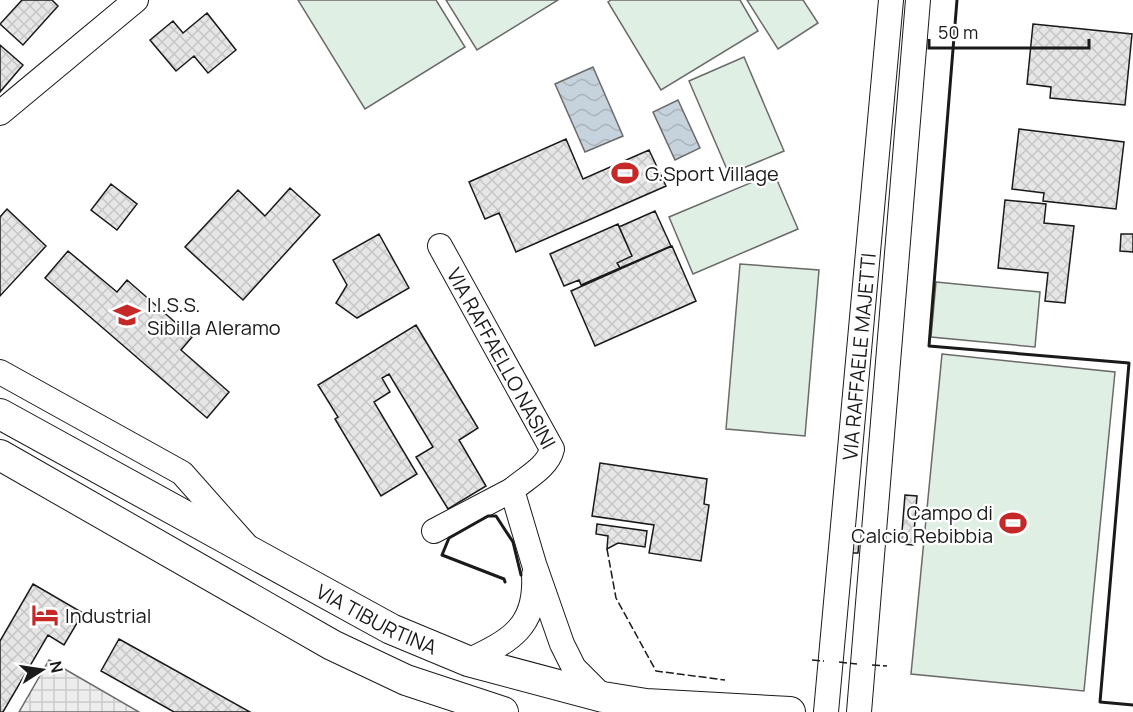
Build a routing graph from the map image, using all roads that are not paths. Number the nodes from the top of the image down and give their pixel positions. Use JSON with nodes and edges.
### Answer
{"nodes":[{"id":1,"x":136,"y":0,"type":"edge"},
{"id":2,"x":891,"y":0,"type":"edge"},
{"id":3,"x":918,"y":0,"type":"edge"},
{"id":4,"x":0,"y":113,"type":"edge"},
{"id":5,"x":440,"y":246,"type":"dead end"},
{"id":6,"x":0,"y":372,"type":"edge"},
{"id":7,"x":0,"y":414,"type":"edge"},
{"id":8,"x":0,"y":455,"type":"edge"},
{"id":9,"x":512,"y":490,"type":"junction"},
{"id":10,"x":434,"y":531,"type":"dead end"},
{"id":11,"x":258,"y":557,"type":"junction"},
{"id":12,"x":534,"y":564,"type":"junction"},
{"id":13,"x":836,"y":603,"type":"junction"},
{"id":14,"x":868,"y":605,"type":"junction"},
{"id":15,"x":468,"y":661,"type":"junction"},
{"id":16,"x":603,"y":697,"type":"junction"},
{"id":17,"x":502,"y":712,"type":"edge"},
{"id":18,"x":790,"y":712,"type":"edge"},
{"id":19,"x":826,"y":712,"type":"edge"},
{"id":20,"x":859,"y":712,"type":"edge"}],
"edges":[{"from":1,"to":4,"type":"street"},
{"from":2,"to":13,"type":"street","name":"VIA RAFFAELE MAJETTI"},
{"from":3,"to":14,"type":"street","name":"VIA RAFFAELE MAJETTI"},
{"from":5,"to":9,"type":"street","name":"VIA RAFFAELLO NASINI"},
{"from":6,"to":11,"type":"street"},
{"from":7,"to":11,"type":"main road","name":"VIA TIBURTINA"},
{"from":8,"to":17,"type":"main road"},
{"from":9,"to":10,"type":"street","name":"VIA RAFFAELLO NASINI"},
{"from":9,"to":12,"type":"street"},
{"from":11,"to":15,"type":"main road","name":"VIA TIBURTINA"},
{"from":12,"to":15,"type":"street"},
{"from":12,"to":16,"type":"street"},
{"from":13,"to":14,"type":"street"},
{"from":13,"to":19,"type":"street","name":"VIA RAFFAELE MAJETTI"},
{"from":14,"to":20,"type":"street","name":"VIA RAFFAELE MAJETTI"},
{"from":15,"to":16,"type":"main road","name":"VIA TIBURTINA"},
{"from":16,"to":18,"type":"main road","name":"VIA TIBURTINA"}]}
